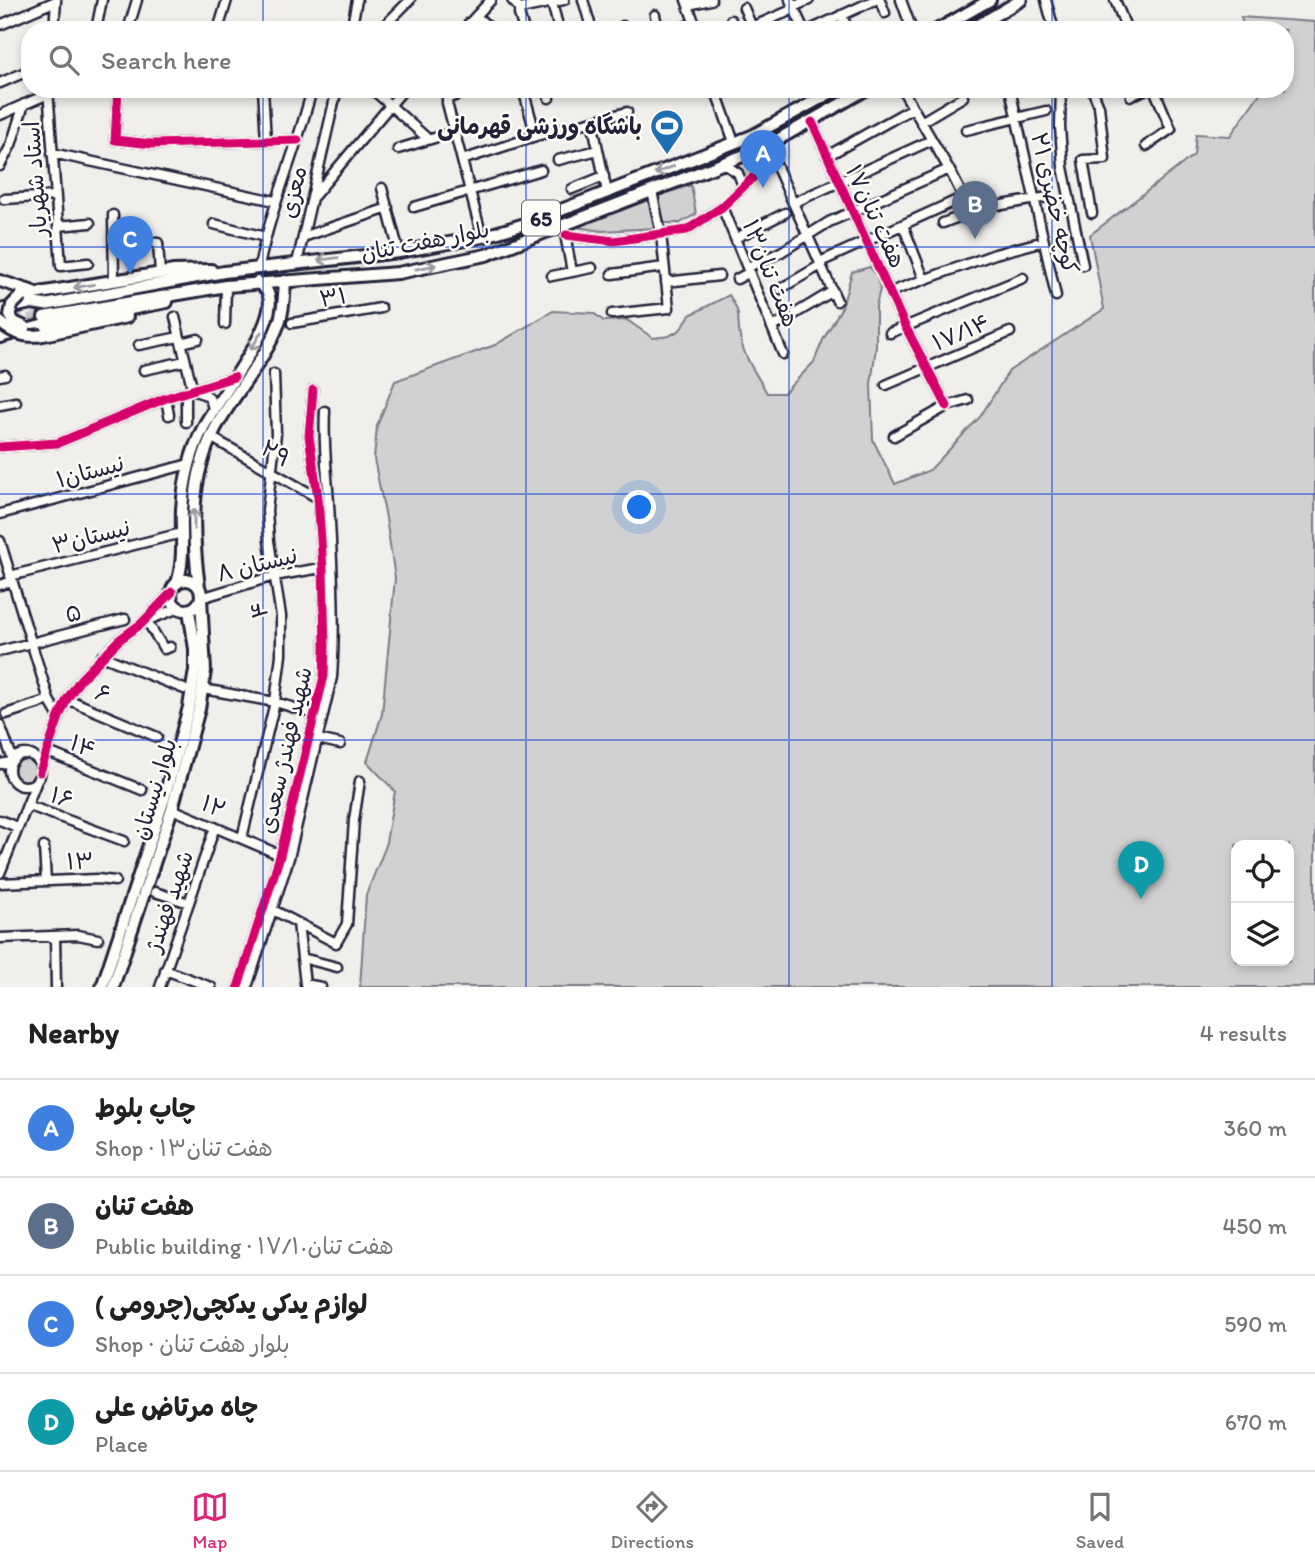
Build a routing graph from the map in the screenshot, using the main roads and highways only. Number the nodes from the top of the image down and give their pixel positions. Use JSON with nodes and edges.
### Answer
{"nodes":[{"id":1,"x":1021,"y":0,"type":"edge"},
{"id":2,"x":986,"y":1,"type":"edge"},
{"id":3,"x":952,"y":21,"type":"edge"},
{"id":4,"x":985,"y":21,"type":"edge"},
{"id":5,"x":821,"y":98,"type":"edge"},
{"id":6,"x":852,"y":98,"type":"edge"},
{"id":7,"x":691,"y":159,"type":"junction"},
{"id":8,"x":697,"y":174,"type":"junction"},
{"id":9,"x":224,"y":272,"type":"junction"},
{"id":10,"x":285,"y":281,"type":"junction"},
{"id":11,"x":0,"y":282,"type":"edge"},
{"id":12,"x":257,"y":282,"type":"junction"},
{"id":13,"x":226,"y":286,"type":"junction"},
{"id":14,"x":38,"y":292,"type":"junction"},
{"id":15,"x":269,"y":296,"type":"junction"},
{"id":16,"x":283,"y":298,"type":"junction"},
{"id":17,"x":0,"y":310,"type":"edge"},
{"id":18,"x":0,"y":322,"type":"edge"},
{"id":19,"x":43,"y":326,"type":"junction"},
{"id":20,"x":0,"y":337,"type":"edge"},
{"id":21,"x":174,"y":588,"type":"junction"},
{"id":22,"x":200,"y":593,"type":"junction"},
{"id":23,"x":184,"y":609,"type":"junction"},
{"id":24,"x":102,"y":987,"type":"edge"},
{"id":25,"x":113,"y":987,"type":"edge"}],
"edges":[{"from":1,"to":4,"type":"main road"},
{"from":2,"to":3,"type":"main road"},
{"from":5,"to":7,"type":"main road","name":"بلوار هفت تنان","number":"65"},
{"from":6,"to":8,"type":"main road","name":"بلوار هفت تنان","number":"65"},
{"from":7,"to":8,"type":"main road"},
{"from":7,"to":9,"type":"main road","name":"بلوار هفت تنان","number":"65","one_way":true},
{"from":10,"to":8,"type":"main road","name":"بلوار هفت تنان","number":"65","one_way":true},
{"from":9,"to":14,"type":"main road","number":"65","one_way":true},
{"from":9,"to":17,"type":"main road","name":"بلوار هفت تنان"},
{"from":10,"to":12,"type":"main road","name":"بلوار هفت تنان","number":"65"},
{"from":10,"to":16,"type":"main road","name":"بلوار نیستان"},
{"from":11,"to":14,"type":"main road","number":"65"},
{"from":12,"to":13,"type":"main road","name":"بلوار هفت تنان","number":"65"},
{"from":12,"to":15,"type":"main road"},
{"from":13,"to":19,"type":"main road","name":"بلوار هفت تنان"},
{"from":13,"to":19,"type":"main road","number":"65"},
{"from":14,"to":19,"type":"main road","bridge":true},
{"from":15,"to":16,"type":"main road"},
{"from":15,"to":21,"type":"main road","one_way":true},
{"from":22,"to":16,"type":"main road","name":"بلوار نیستان","one_way":true},
{"from":18,"to":19,"type":"main road","number":"65","bridge":true},
{"from":19,"to":20,"type":"main road"},
{"from":21,"to":22,"type":"main road"},
{"from":21,"to":23,"type":"main road"},
{"from":22,"to":23,"type":"main road"},
{"from":22,"to":25,"type":"main road","name":"بلوار نیستان"},
{"from":23,"to":24,"type":"main road","name":"بلوار نیستان"}]}
